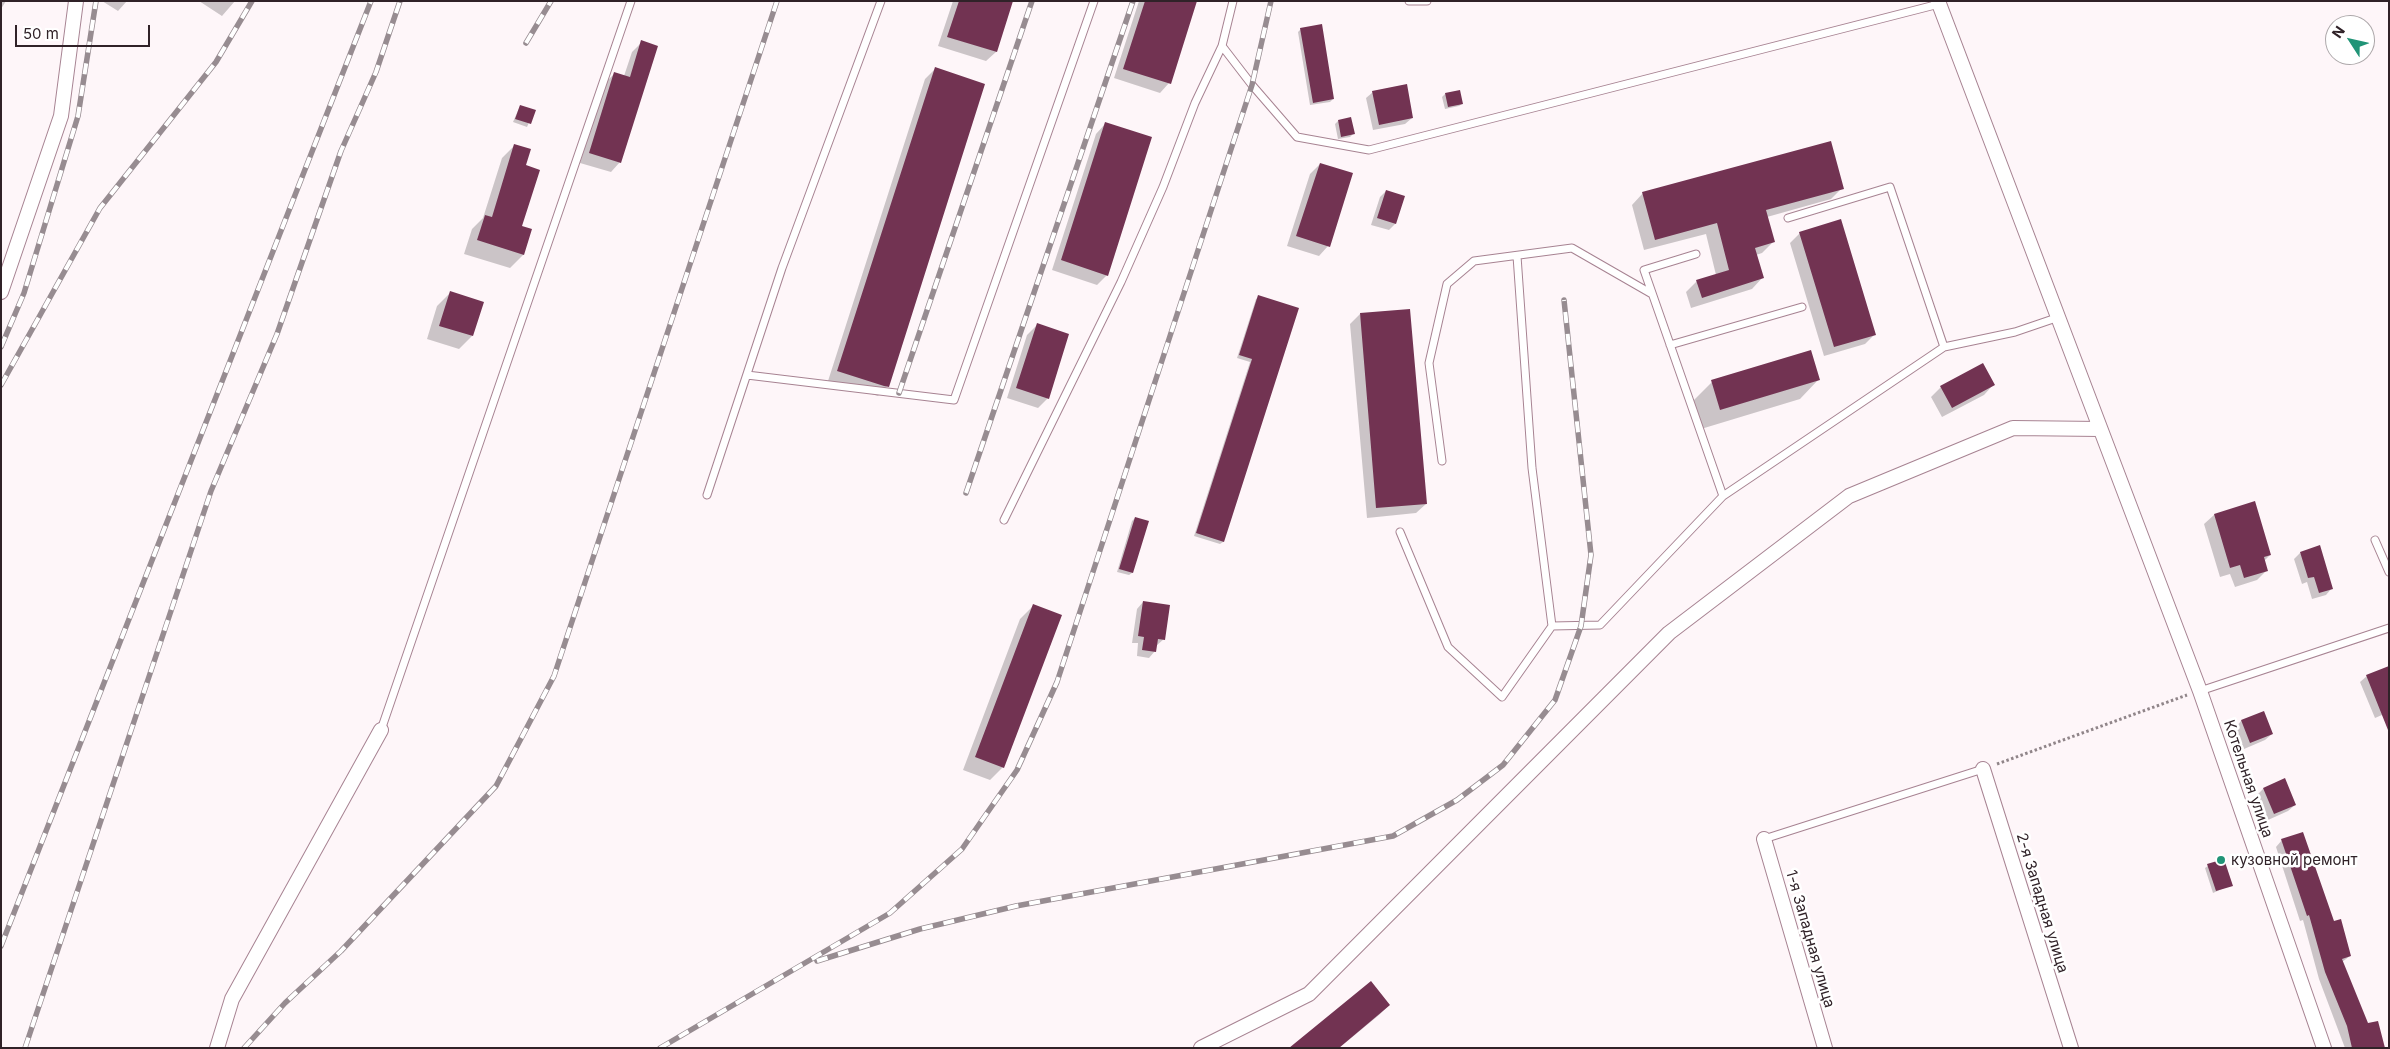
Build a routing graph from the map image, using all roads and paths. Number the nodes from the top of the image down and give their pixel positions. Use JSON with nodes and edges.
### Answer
{"nodes":[{"id":1,"x":76,"y":1,"type":"edge"},
{"id":2,"x":631,"y":1,"type":"edge"},
{"id":3,"x":881,"y":1,"type":"edge"},
{"id":4,"x":1094,"y":1,"type":"edge"},
{"id":5,"x":1233,"y":1,"type":"edge"},
{"id":6,"x":1409,"y":1,"type":"edge"},
{"id":7,"x":1427,"y":1,"type":"edge"},
{"id":8,"x":1939,"y":2,"type":"edge"},
{"id":9,"x":1222,"y":46,"type":"junction"},
{"id":10,"x":1788,"y":218,"type":"dead end"},
{"id":11,"x":1696,"y":254,"type":"dead end"},
{"id":12,"x":1517,"y":256,"type":"junction"},
{"id":13,"x":1,"y":292,"type":"edge"},
{"id":14,"x":1652,"y":294,"type":"junction"},
{"id":15,"x":1802,"y":308,"type":"dead end"},
{"id":16,"x":2059,"y":317,"type":"junction"},
{"id":17,"x":1670,"y":345,"type":"junction"},
{"id":18,"x":1944,"y":347,"type":"junction"},
{"id":19,"x":747,"y":374,"type":"junction"},
{"id":20,"x":2100,"y":429,"type":"junction"},
{"id":21,"x":1442,"y":461,"type":"dead end"},
{"id":22,"x":707,"y":495,"type":"dead end"},
{"id":23,"x":1723,"y":496,"type":"junction"},
{"id":24,"x":1004,"y":520,"type":"dead end"},
{"id":25,"x":1400,"y":532,"type":"dead end"},
{"id":26,"x":2375,"y":540,"type":"dead end"},
{"id":27,"x":2389,"y":572,"type":"edge"},
{"id":28,"x":1552,"y":626,"type":"junction"},
{"id":29,"x":2389,"y":628,"type":"edge"},
{"id":30,"x":2200,"y":691,"type":"junction"},
{"id":31,"x":381,"y":730,"type":"joint"},
{"id":32,"x":1983,"y":769,"type":"junction"},
{"id":33,"x":1764,"y":839,"type":"joint"},
{"id":34,"x":217,"y":1048,"type":"edge"},
{"id":35,"x":1200,"y":1048,"type":"edge"},
{"id":36,"x":1826,"y":1048,"type":"edge"},
{"id":37,"x":2071,"y":1048,"type":"edge"},
{"id":38,"x":2324,"y":1048,"type":"edge"}],
"edges":[{"from":1,"to":13,"type":"street"},
{"from":2,"to":31,"type":"lane"},
{"from":3,"to":19,"type":"lane"},
{"from":4,"to":19,"type":"lane"},
{"from":5,"to":9,"type":"lane"},
{"from":6,"to":7,"type":"lane"},
{"from":8,"to":9,"type":"lane"},
{"from":8,"to":16,"type":"street","name":"Котельная улица"},
{"from":9,"to":24,"type":"lane"},
{"from":10,"to":18,"type":"lane"},
{"from":11,"to":14,"type":"lane"},
{"from":12,"to":14,"type":"lane"},
{"from":12,"to":21,"type":"lane"},
{"from":12,"to":28,"type":"lane"},
{"from":14,"to":17,"type":"lane"},
{"from":15,"to":17,"type":"lane"},
{"from":16,"to":18,"type":"lane"},
{"from":16,"to":20,"type":"street","name":"Котельная улица"},
{"from":17,"to":23,"type":"lane"},
{"from":18,"to":23,"type":"lane"},
{"from":19,"to":22,"type":"lane"},
{"from":20,"to":30,"type":"street","name":"Котельная улица"},
{"from":20,"to":35,"type":"street"},
{"from":23,"to":28,"type":"lane"},
{"from":25,"to":28,"type":"lane"},
{"from":26,"to":27,"type":"lane"},
{"from":29,"to":30,"type":"lane"},
{"from":30,"to":32,"type":"path"},
{"from":30,"to":38,"type":"street","name":"Котельная улица"},
{"from":31,"to":34,"type":"street"},
{"from":32,"to":33,"type":"lane"},
{"from":32,"to":37,"type":"street","name":"2-я Западная улица"},
{"from":33,"to":36,"type":"street","name":"1-я Западная улица"}]}
